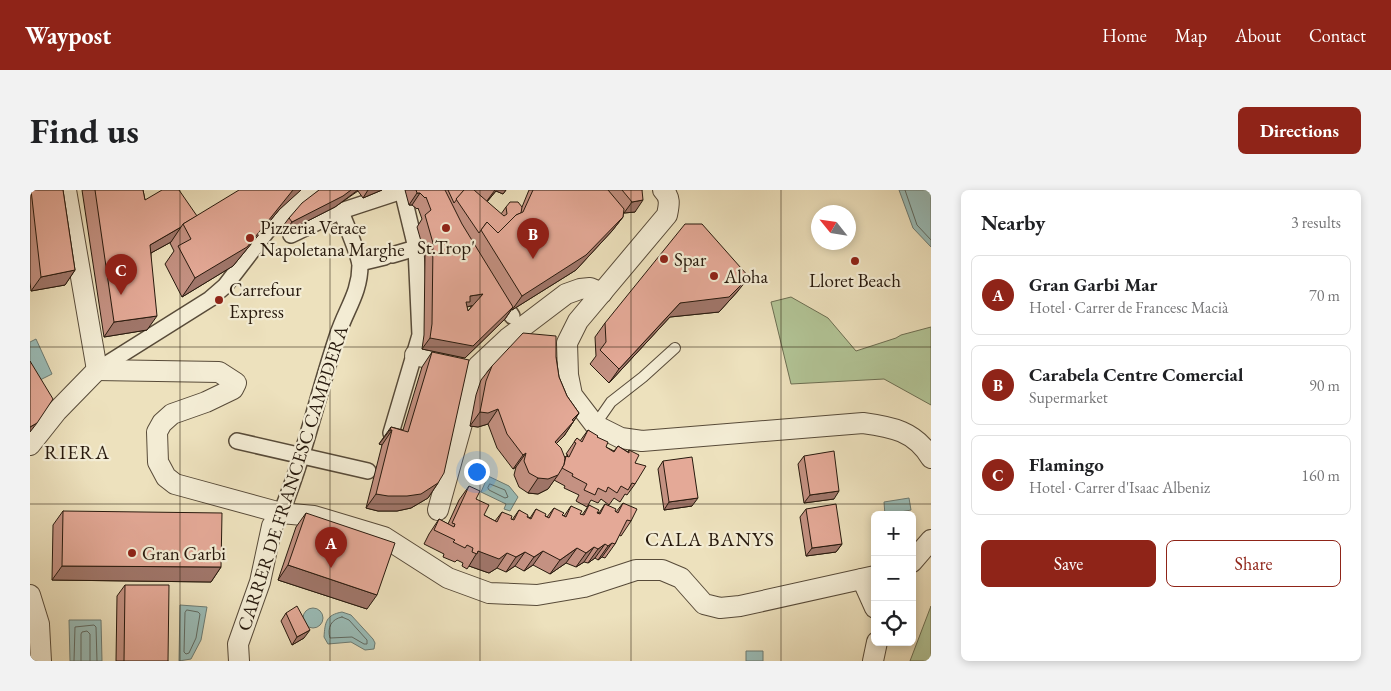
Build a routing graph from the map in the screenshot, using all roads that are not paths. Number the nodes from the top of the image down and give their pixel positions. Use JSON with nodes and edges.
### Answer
{"nodes":[{"id":1,"x":66,"y":190,"type":"edge"},
{"id":2,"x":312,"y":190,"type":"edge"},
{"id":3,"x":402,"y":190,"type":"edge"},
{"id":4,"x":663,"y":190,"type":"edge"},
{"id":5,"x":341,"y":211,"type":"junction"},
{"id":6,"x":290,"y":235,"type":"dead end"},
{"id":7,"x":416,"y":248,"type":"junction"},
{"id":8,"x":360,"y":263,"type":"junction"},
{"id":9,"x":491,"y":285,"type":"edge"},
{"id":10,"x":602,"y":293,"type":"junction"},
{"id":11,"x":512,"y":316,"type":"edge"},
{"id":12,"x":675,"y":348,"type":"dead end"},
{"id":13,"x":415,"y":355,"type":"junction"},
{"id":14,"x":478,"y":366,"type":"junction"},
{"id":15,"x":96,"y":370,"type":"junction"},
{"id":16,"x":594,"y":425,"type":"junction"},
{"id":17,"x":392,"y":433,"type":"edge"},
{"id":18,"x":237,"y":441,"type":"dead end"},
{"id":19,"x":30,"y":446,"type":"edge"},
{"id":20,"x":302,"y":455,"type":"junction"},
{"id":21,"x":931,"y":458,"type":"edge"},
{"id":22,"x":368,"y":471,"type":"dead end"},
{"id":23,"x":438,"y":510,"type":"dead end"},
{"id":24,"x":281,"y":513,"type":"junction"},
{"id":25,"x":931,"y":540,"type":"edge"},
{"id":26,"x":916,"y":557,"type":"edge"},
{"id":27,"x":868,"y":578,"type":"edge"},
{"id":28,"x":30,"y":595,"type":"edge"},
{"id":29,"x":873,"y":601,"type":"edge"},
{"id":30,"x":876,"y":646,"type":"edge"},
{"id":31,"x":41,"y":661,"type":"edge"},
{"id":32,"x":239,"y":661,"type":"edge"},
{"id":33,"x":873,"y":661,"type":"edge"}],
"edges":[{"from":1,"to":15,"type":"street"},
{"from":2,"to":15,"type":"street"},
{"from":3,"to":5,"type":"street"},
{"from":3,"to":7,"type":"street"},
{"from":4,"to":10,"type":"street"},
{"from":5,"to":6,"type":"street"},
{"from":5,"to":8,"type":"street","name":"CARRER DE FRANCESC CAMPDERA"},
{"from":7,"to":8,"type":"street"},
{"from":7,"to":13,"type":"street"},
{"from":8,"to":20,"type":"street","name":"CARRER DE FRANCESC CAMPDERA"},
{"from":9,"to":11,"type":"street"},
{"from":10,"to":14,"type":"street"},
{"from":10,"to":16,"type":"street"},
{"from":12,"to":16,"type":"lane"},
{"from":13,"to":14,"type":"street"},
{"from":13,"to":17,"type":"street"},
{"from":14,"to":23,"type":"street"},
{"from":15,"to":19,"type":"street"},
{"from":15,"to":24,"type":"street"},
{"from":16,"to":21,"type":"street"},
{"from":18,"to":20,"type":"street"},
{"from":20,"to":22,"type":"street"},
{"from":20,"to":24,"type":"street","name":"CARRER DE FRANCESC CAMPDERA"},
{"from":24,"to":27,"type":"street"},
{"from":24,"to":32,"type":"street","name":"CARRER DE FRANCESC CAMPDERA"},
{"from":25,"to":26,"type":"street"},
{"from":27,"to":29,"type":"street"},
{"from":28,"to":31,"type":"street"},
{"from":30,"to":33,"type":"street"}]}
